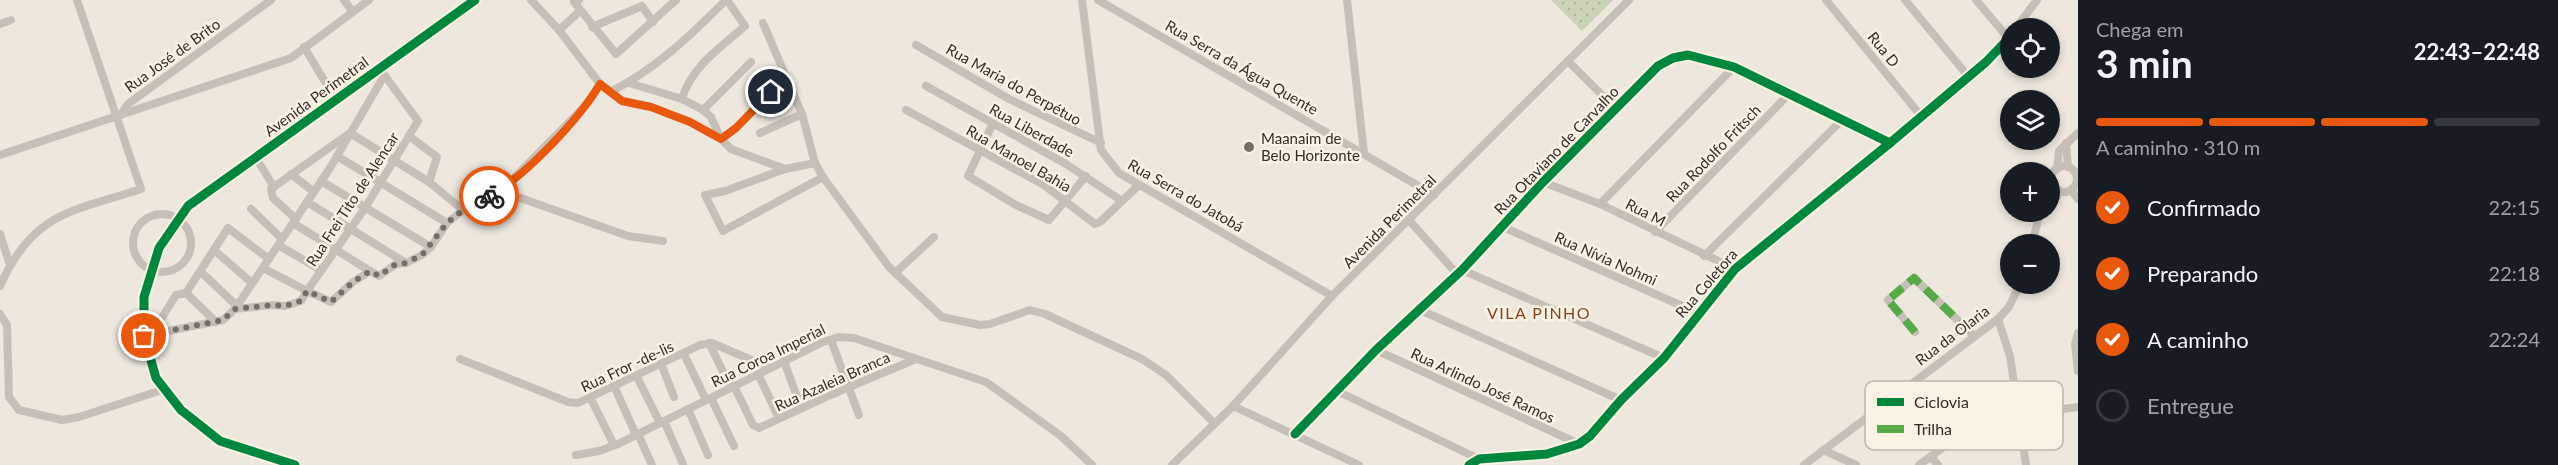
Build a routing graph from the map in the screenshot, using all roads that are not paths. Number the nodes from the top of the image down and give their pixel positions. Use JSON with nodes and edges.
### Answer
{"nodes":[{"id":1,"x":77,"y":0,"type":"edge"},
{"id":2,"x":271,"y":0,"type":"edge"},
{"id":3,"x":344,"y":0,"type":"edge"},
{"id":4,"x":369,"y":0,"type":"edge"},
{"id":5,"x":475,"y":0,"type":"edge"},
{"id":6,"x":531,"y":0,"type":"edge"},
{"id":7,"x":579,"y":0,"type":"edge"},
{"id":8,"x":676,"y":0,"type":"edge"},
{"id":9,"x":726,"y":0,"type":"edge"},
{"id":10,"x":1082,"y":0,"type":"edge"},
{"id":11,"x":1098,"y":0,"type":"edge"},
{"id":12,"x":1347,"y":0,"type":"edge"},
{"id":13,"x":1629,"y":0,"type":"edge"},
{"id":14,"x":1826,"y":0,"type":"edge"},
{"id":15,"x":1905,"y":0,"type":"edge"},
{"id":16,"x":1976,"y":0,"type":"edge"},
{"id":17,"x":2037,"y":0,"type":"edge"},
{"id":18,"x":352,"y":11,"type":"junction"},
{"id":19,"x":579,"y":11,"type":"junction"},
{"id":20,"x":2024,"y":18,"type":"edge"},
{"id":21,"x":11,"y":20,"type":"dead end"},
{"id":22,"x":653,"y":22,"type":"junction"},
{"id":23,"x":763,"y":23,"type":"dead end"},
{"id":24,"x":0,"y":24,"type":"edge"},
{"id":25,"x":592,"y":27,"type":"junction"},
{"id":26,"x":2000,"y":28,"type":"edge"},
{"id":27,"x":559,"y":30,"type":"junction"},
{"id":28,"x":916,"y":45,"type":"dead end"},
{"id":29,"x":2000,"y":46,"type":"edge"},
{"id":30,"x":304,"y":47,"type":"junction"},
{"id":31,"x":1568,"y":61,"type":"junction"},
{"id":32,"x":751,"y":62,"type":"dead end"},
{"id":33,"x":1734,"y":67,"type":"junction"},
{"id":34,"x":382,"y":72,"type":"junction"},
{"id":35,"x":786,"y":76,"type":"junction"},
{"id":36,"x":1968,"y":76,"type":"junction"},
{"id":37,"x":629,"y":83,"type":"junction"},
{"id":38,"x":600,"y":84,"type":"junction"},
{"id":39,"x":926,"y":86,"type":"dead end"},
{"id":40,"x":610,"y":92,"type":"junction"},
{"id":41,"x":1789,"y":94,"type":"junction"},
{"id":42,"x":682,"y":99,"type":"junction"},
{"id":43,"x":336,"y":100,"type":"junction"},
{"id":44,"x":1616,"y":109,"type":"junction"},
{"id":45,"x":703,"y":110,"type":"junction"},
{"id":46,"x":906,"y":110,"type":"dead end"},
{"id":47,"x":802,"y":114,"type":"junction"},
{"id":48,"x":119,"y":115,"type":"junction"},
{"id":49,"x":1921,"y":116,"type":"junction"},
{"id":50,"x":1843,"y":119,"type":"junction"},
{"id":51,"x":993,"y":123,"type":"junction"},
{"id":52,"x":350,"y":133,"type":"junction"},
{"id":53,"x":760,"y":133,"type":"dead end"},
{"id":54,"x":2078,"y":133,"type":"edge"},
{"id":55,"x":410,"y":136,"type":"junction"},
{"id":56,"x":721,"y":139,"type":"junction"},
{"id":57,"x":1101,"y":143,"type":"junction"},
{"id":58,"x":1890,"y":143,"type":"junction"},
{"id":59,"x":2066,"y":143,"type":"junction"},
{"id":60,"x":979,"y":150,"type":"junction"},
{"id":61,"x":1364,"y":153,"type":"junction"},
{"id":62,"x":0,"y":155,"type":"edge"},
{"id":63,"x":337,"y":156,"type":"junction"},
{"id":64,"x":256,"y":158,"type":"junction"},
{"id":65,"x":394,"y":161,"type":"junction"},
{"id":66,"x":2058,"y":162,"type":"edge"},
{"id":67,"x":815,"y":163,"type":"junction"},
{"id":68,"x":785,"y":169,"type":"junction"},
{"id":69,"x":2074,"y":171,"type":"edge"},
{"id":70,"x":291,"y":174,"type":"junction"},
{"id":71,"x":1086,"y":176,"type":"junction"},
{"id":72,"x":823,"y":177,"type":"junction"},
{"id":73,"x":321,"y":181,"type":"junction"},
{"id":74,"x":429,"y":182,"type":"junction"},
{"id":75,"x":1543,"y":182,"type":"junction"},
{"id":76,"x":379,"y":183,"type":"junction"},
{"id":77,"x":1139,"y":184,"type":"junction"},
{"id":78,"x":2075,"y":185,"type":"edge"},
{"id":79,"x":504,"y":188,"type":"junction"},
{"id":80,"x":272,"y":189,"type":"junction"},
{"id":81,"x":2060,"y":191,"type":"edge"},
{"id":82,"x":314,"y":192,"type":"junction"},
{"id":83,"x":1434,"y":195,"type":"junction"},
{"id":84,"x":1065,"y":199,"type":"junction"},
{"id":85,"x":2078,"y":199,"type":"edge"},
{"id":86,"x":1122,"y":201,"type":"junction"},
{"id":87,"x":307,"y":202,"type":"junction"},
{"id":88,"x":1600,"y":204,"type":"junction"},
{"id":89,"x":365,"y":208,"type":"junction"},
{"id":90,"x":251,"y":209,"type":"dead end"},
{"id":91,"x":463,"y":210,"type":"junction"},
{"id":92,"x":178,"y":219,"type":"junction"},
{"id":93,"x":1409,"y":220,"type":"junction"},
{"id":94,"x":294,"y":221,"type":"junction"},
{"id":95,"x":447,"y":223,"type":"junction"},
{"id":96,"x":2038,"y":224,"type":"edge"},
{"id":97,"x":1503,"y":227,"type":"junction"},
{"id":98,"x":349,"y":228,"type":"junction"},
{"id":99,"x":1655,"y":232,"type":"junction"},
{"id":100,"x":0,"y":234,"type":"edge"},
{"id":101,"x":2035,"y":234,"type":"edge"},
{"id":102,"x":934,"y":237,"type":"dead end"},
{"id":103,"x":663,"y":241,"type":"dead end"},
{"id":104,"x":280,"y":242,"type":"junction"},
{"id":105,"x":431,"y":247,"type":"junction"},
{"id":106,"x":336,"y":248,"type":"junction"},
{"id":107,"x":214,"y":250,"type":"junction"},
{"id":108,"x":1704,"y":256,"type":"junction"},
{"id":109,"x":269,"y":259,"type":"junction"},
{"id":110,"x":406,"y":263,"type":"junction"},
{"id":111,"x":10,"y":265,"type":"junction"},
{"id":112,"x":262,"y":268,"type":"junction"},
{"id":113,"x":1735,"y":269,"type":"junction"},
{"id":114,"x":321,"y":270,"type":"junction"},
{"id":115,"x":152,"y":271,"type":"junction"},
{"id":116,"x":370,"y":271,"type":"junction"},
{"id":117,"x":201,"y":272,"type":"junction"},
{"id":118,"x":1459,"y":272,"type":"junction"},
{"id":119,"x":895,"y":273,"type":"junction"},
{"id":120,"x":252,"y":284,"type":"junction"},
{"id":121,"x":0,"y":286,"type":"edge"},
{"id":122,"x":307,"y":291,"type":"junction"},
{"id":123,"x":186,"y":293,"type":"junction"},
{"id":124,"x":2015,"y":294,"type":"edge"},
{"id":125,"x":1332,"y":296,"type":"junction"},
{"id":126,"x":236,"y":308,"type":"junction"},
{"id":127,"x":1418,"y":309,"type":"junction"},
{"id":128,"x":1698,"y":313,"type":"junction"},
{"id":129,"x":0,"y":314,"type":"edge"},
{"id":130,"x":1998,"y":319,"type":"junction"},
{"id":131,"x":216,"y":322,"type":"junction"},
{"id":132,"x":1915,"y":332,"type":"dead end"},
{"id":133,"x":2078,"y":333,"type":"edge"},
{"id":134,"x":147,"y":335,"type":"junction"},
{"id":135,"x":1974,"y":336,"type":"junction"},
{"id":136,"x":831,"y":340,"type":"junction"},
{"id":137,"x":709,"y":344,"type":"junction"},
{"id":138,"x":1376,"y":350,"type":"junction"},
{"id":139,"x":684,"y":354,"type":"junction"},
{"id":140,"x":1664,"y":358,"type":"junction"},
{"id":141,"x":460,"y":359,"type":"dead end"},
{"id":142,"x":916,"y":359,"type":"junction"},
{"id":143,"x":784,"y":362,"type":"junction"},
{"id":144,"x":662,"y":366,"type":"junction"},
{"id":145,"x":770,"y":368,"type":"junction"},
{"id":146,"x":2078,"y":371,"type":"edge"},
{"id":147,"x":758,"y":374,"type":"junction"},
{"id":148,"x":638,"y":377,"type":"junction"},
{"id":149,"x":1914,"y":381,"type":"edge"},
{"id":150,"x":2014,"y":381,"type":"edge"},
{"id":151,"x":732,"y":387,"type":"junction"},
{"id":152,"x":850,"y":387,"type":"junction"},
{"id":153,"x":615,"y":388,"type":"junction"},
{"id":154,"x":165,"y":389,"type":"junction"},
{"id":155,"x":1337,"y":391,"type":"junction"},
{"id":156,"x":674,"y":397,"type":"dead end"},
{"id":157,"x":591,"y":399,"type":"junction"},
{"id":158,"x":709,"y":399,"type":"junction"},
{"id":159,"x":1621,"y":400,"type":"junction"},
{"id":160,"x":1233,"y":406,"type":"junction"},
{"id":161,"x":2078,"y":407,"type":"edge"},
{"id":162,"x":801,"y":408,"type":"junction"},
{"id":163,"x":688,"y":409,"type":"junction"},
{"id":164,"x":2063,"y":409,"type":"edge"},
{"id":165,"x":859,"y":415,"type":"dead end"},
{"id":166,"x":1850,"y":417,"type":"dead end"},
{"id":167,"x":779,"y":418,"type":"junction"},
{"id":168,"x":1865,"y":418,"type":"edge"},
{"id":169,"x":662,"y":422,"type":"junction"},
{"id":170,"x":1214,"y":423,"type":"junction"},
{"id":171,"x":1856,"y":425,"type":"junction"},
{"id":172,"x":637,"y":434,"type":"junction"},
{"id":173,"x":1295,"y":434,"type":"junction"},
{"id":174,"x":1579,"y":444,"type":"junction"},
{"id":175,"x":614,"y":445,"type":"junction"},
{"id":176,"x":734,"y":446,"type":"dead end"},
{"id":177,"x":1823,"y":450,"type":"junction"},
{"id":178,"x":1939,"y":450,"type":"edge"},
{"id":179,"x":2024,"y":450,"type":"edge"},
{"id":180,"x":576,"y":455,"type":"dead end"},
{"id":181,"x":708,"y":455,"type":"dead end"},
{"id":182,"x":1931,"y":456,"type":"junction"},
{"id":183,"x":1479,"y":459,"type":"junction"},
{"id":184,"x":683,"y":464,"type":"edge"},
{"id":185,"x":295,"y":465,"type":"edge"},
{"id":186,"x":652,"y":465,"type":"edge"},
{"id":187,"x":1092,"y":465,"type":"edge"},
{"id":188,"x":1172,"y":465,"type":"edge"},
{"id":189,"x":1359,"y":465,"type":"edge"},
{"id":190,"x":1469,"y":465,"type":"edge"},
{"id":191,"x":1804,"y":465,"type":"edge"},
{"id":192,"x":1856,"y":465,"type":"edge"},
{"id":193,"x":1919,"y":465,"type":"edge"},
{"id":194,"x":1938,"y":465,"type":"edge"},
{"id":195,"x":2026,"y":465,"type":"edge"}],
"edges":[{"from":1,"to":48,"type":"street"},
{"from":2,"to":48,"type":"street","name":"Rua José de Brito"},
{"from":3,"to":18,"type":"street"},
{"from":4,"to":18,"type":"street"},
{"from":5,"to":34,"type":"street","name":"Avenida Perimetral"},
{"from":6,"to":27,"type":"street"},
{"from":7,"to":19,"type":"street"},
{"from":8,"to":22,"type":"street"},
{"from":9,"to":37,"type":"street"},
{"from":9,"to":42,"type":"street"},
{"from":10,"to":57,"type":"street","name":"Rua Serra do Jatobá"},
{"from":11,"to":61,"type":"street","name":"Rua Serra da Água Quente"},
{"from":12,"to":61,"type":"street"},
{"from":13,"to":31,"type":"street","name":"Avenida Perimetral"},
{"from":14,"to":49,"type":"street","name":"Rua D"},
{"from":15,"to":36,"type":"street"},
{"from":16,"to":26,"type":"street"},
{"from":17,"to":20,"type":"street"},
{"from":18,"to":30,"type":"street"},
{"from":19,"to":25,"type":"street"},
{"from":19,"to":27,"type":"street"},
{"from":21,"to":24,"type":"street"},
{"from":22,"to":25,"type":"street"},
{"from":22,"to":25,"type":"street"},
{"from":23,"to":35,"type":"street"},
{"from":27,"to":38,"type":"street"},
{"from":28,"to":57,"type":"street","name":"Rua Maria do Perpétuo"},
{"from":29,"to":36,"type":"street","name":"Rua Coletora"},
{"from":30,"to":43,"type":"street"},
{"from":30,"to":48,"type":"street"},
{"from":31,"to":44,"type":"street"},
{"from":31,"to":83,"type":"street","name":"Avenida Perimetral"},
{"from":32,"to":45,"type":"street"},
{"from":33,"to":41,"type":"street","name":"Rua Otaviano de Carvalho"},
{"from":33,"to":44,"type":"street","name":"Rua Otaviano de Carvalho"},
{"from":33,"to":88,"type":"street"},
{"from":34,"to":43,"type":"street","name":"Avenida Perimetral"},
{"from":34,"to":52,"type":"street"},
{"from":34,"to":55,"type":"street","name":"Rua Frei Tito de Alencar"},
{"from":35,"to":47,"type":"street"},
{"from":35,"to":56,"type":"street"},
{"from":36,"to":49,"type":"street","name":"Rua Coletora"},
{"from":37,"to":40,"type":"street"},
{"from":37,"to":42,"type":"street"},
{"from":38,"to":40,"type":"street"},
{"from":38,"to":79,"type":"street"},
{"from":39,"to":51,"type":"street","name":"Rua Liberdade"},
{"from":40,"to":56,"type":"street"},
{"from":41,"to":50,"type":"street","name":"Rua Otaviano de Carvalho"},
{"from":41,"to":99,"type":"street","name":"Rua Rodolfo Fritsch"},
{"from":42,"to":45,"type":"street"},
{"from":43,"to":64,"type":"street","name":"Avenida Perimetral"},
{"from":44,"to":75,"type":"street","name":"Rua Otaviano de Carvalho"},
{"from":45,"to":56,"type":"street"},
{"from":46,"to":60,"type":"street","name":"Rua Manoel Bahia"},
{"from":47,"to":53,"type":"street"},
{"from":47,"to":67,"type":"street"},
{"from":48,"to":62,"type":"street"},
{"from":48,"to":111,"type":"street"},
{"from":49,"to":58,"type":"street","name":"Rua Coletora"},
{"from":50,"to":58,"type":"street","name":"Rua Otaviano de Carvalho"},
{"from":50,"to":108,"type":"street"},
{"from":51,"to":60,"type":"street"},
{"from":51,"to":71,"type":"street","name":"Rua Liberdade"},
{"from":52,"to":63,"type":"street"},
{"from":52,"to":65,"type":"street"},
{"from":52,"to":70,"type":"street"},
{"from":54,"to":59,"type":"street"},
{"from":55,"to":65,"type":"street","name":"Rua Frei Tito de Alencar"},
{"from":55,"to":74,"type":"street"},
{"from":56,"to":68,"type":"street"},
{"from":57,"to":77,"type":"street","name":"Rua Serra do Jatobá"},
{"from":58,"to":113,"type":"street","name":"Rua Coletora"},
{"from":59,"to":66,"type":"street"},
{"from":59,"to":69,"type":"street"},
{"from":60,"to":84,"type":"street","name":"Rua Manoel Bahia"},
{"from":60,"to":84,"type":"street"},
{"from":61,"to":83,"type":"street","name":"Rua Serra da Água Quente"},
{"from":63,"to":73,"type":"street"},
{"from":63,"to":76,"type":"street"},
{"from":64,"to":80,"type":"street"},
{"from":64,"to":92,"type":"street","name":"Avenida Perimetral"},
{"from":65,"to":74,"type":"street"},
{"from":65,"to":76,"type":"street","name":"Rua Frei Tito de Alencar"},
{"from":67,"to":68,"type":"street"},
{"from":67,"to":72,"type":"street"},
{"from":68,"to":72,"type":"street"},
{"from":69,"to":78,"type":"street"},
{"from":70,"to":80,"type":"street"},
{"from":70,"to":82,"type":"street"},
{"from":71,"to":84,"type":"street"},
{"from":71,"to":86,"type":"street","name":"Rua Liberdade"},
{"from":72,"to":119,"type":"street"},
{"from":73,"to":82,"type":"street"},
{"from":73,"to":89,"type":"street"},
{"from":74,"to":91,"type":"street"},
{"from":75,"to":88,"type":"street","name":"Rua M"},
{"from":75,"to":97,"type":"street","name":"Rua Otaviano de Carvalho"},
{"from":76,"to":89,"type":"street","name":"Rua Frei Tito de Alencar"},
{"from":76,"to":95,"type":"street"},
{"from":77,"to":86,"type":"street","name":"Rua Manoel Bahia"},
{"from":77,"to":125,"type":"street","name":"Rua Serra do Jatobá"},
{"from":78,"to":81,"type":"street"},
{"from":78,"to":85,"type":"street"},
{"from":79,"to":91,"type":"street"},
{"from":79,"to":103,"type":"street"},
{"from":80,"to":94,"type":"street"},
{"from":82,"to":87,"type":"street"},
{"from":83,"to":93,"type":"street","name":"Avenida Perimetral"},
{"from":84,"to":86,"type":"street","name":"Rua Manoel Bahia"},
{"from":87,"to":94,"type":"street"},
{"from":87,"to":98,"type":"street"},
{"from":88,"to":99,"type":"street","name":"Rua M"},
{"from":89,"to":98,"type":"street","name":"Rua Frei Tito de Alencar"},
{"from":89,"to":105,"type":"street"},
{"from":90,"to":104,"type":"street"},
{"from":91,"to":95,"type":"street"},
{"from":92,"to":115,"type":"street","name":"Avenida Perimetral"},
{"from":92,"to":115,"type":"street"},
{"from":92,"to":115,"type":"street"},
{"from":93,"to":118,"type":"street"},
{"from":93,"to":125,"type":"street","name":"Avenida Perimetral"},
{"from":94,"to":104,"type":"street"},
{"from":94,"to":106,"type":"street"},
{"from":95,"to":105,"type":"street"},
{"from":96,"to":101,"type":"street"},
{"from":97,"to":118,"type":"street","name":"Rua Otaviano de Carvalho"},
{"from":97,"to":128,"type":"street","name":"Rua Nívia Nohmi"},
{"from":98,"to":106,"type":"street","name":"Rua Frei Tito de Alencar"},
{"from":98,"to":110,"type":"street"},
{"from":99,"to":108,"type":"street","name":"Rua M"},
{"from":100,"to":111,"type":"street"},
{"from":102,"to":119,"type":"street"},
{"from":104,"to":109,"type":"street"},
{"from":104,"to":114,"type":"street"},
{"from":105,"to":110,"type":"street"},
{"from":106,"to":114,"type":"street","name":"Rua Frei Tito de Alencar"},
{"from":106,"to":116,"type":"street"},
{"from":107,"to":109,"type":"street"},
{"from":107,"to":117,"type":"street"},
{"from":107,"to":120,"type":"street"},
{"from":108,"to":113,"type":"street","name":"Rua M"},
{"from":109,"to":112,"type":"street"},
{"from":110,"to":116,"type":"street"},
{"from":111,"to":121,"type":"street"},
{"from":112,"to":120,"type":"street"},
{"from":112,"to":122,"type":"street"},
{"from":113,"to":128,"type":"street","name":"Rua Coletora"},
{"from":114,"to":122,"type":"street","name":"Rua Frei Tito de Alencar"},
{"from":115,"to":134,"type":"street","name":"Avenida Perimetral"},
{"from":116,"to":122,"type":"street"},
{"from":117,"to":123,"type":"street"},
{"from":117,"to":126,"type":"street"},
{"from":118,"to":127,"type":"street","name":"Rua Otaviano de Carvalho"},
{"from":118,"to":140,"type":"street"},
{"from":119,"to":170,"type":"street"},
{"from":120,"to":126,"type":"street"},
{"from":122,"to":126,"type":"street"},
{"from":123,"to":131,"type":"street"},
{"from":123,"to":134,"type":"street"},
{"from":124,"to":130,"type":"street","name":"Rua da Olaria"},
{"from":125,"to":160,"type":"street","name":"Avenida Perimetral"},
{"from":126,"to":131,"type":"street"},
{"from":127,"to":138,"type":"street","name":"Rua Otaviano de Carvalho"},
{"from":127,"to":159,"type":"street"},
{"from":128,"to":140,"type":"street","name":"Rua Coletora"},
{"from":129,"to":154,"type":"street"},
{"from":130,"to":135,"type":"street","name":"Rua da Olaria"},
{"from":130,"to":150,"type":"street"},
{"from":131,"to":134,"type":"street"},
{"from":132,"to":135,"type":"street"},
{"from":133,"to":146,"type":"street"},
{"from":134,"to":154,"type":"street","name":"Avenida Perimetral"},
{"from":135,"to":149,"type":"street","name":"Rua da Olaria"},
{"from":136,"to":142,"type":"street","name":"Rua Coroa Imperial"},
{"from":136,"to":143,"type":"street","name":"Rua Coroa Imperial"},
{"from":136,"to":152,"type":"street"},
{"from":137,"to":139,"type":"street","name":"Rua Fror -de-lis"},
{"from":137,"to":145,"type":"street"},
{"from":137,"to":151,"type":"street"},
{"from":138,"to":155,"type":"street","name":"Rua Otaviano de Carvalho"},
{"from":138,"to":174,"type":"street","name":"Rua Arlindo José Ramos"},
{"from":139,"to":144,"type":"street","name":"Rua Fror -de-lis"},
{"from":139,"to":158,"type":"street"},
{"from":140,"to":159,"type":"street","name":"Rua Coletora"},
{"from":141,"to":157,"type":"street","name":"Rua Fror -de-lis"},
{"from":142,"to":152,"type":"street","name":"Rua Azaleia Branca"},
{"from":142,"to":187,"type":"street","name":"Rua Coroa Imperial"},
{"from":143,"to":145,"type":"street","name":"Rua Coroa Imperial"},
{"from":143,"to":162,"type":"street"},
{"from":144,"to":148,"type":"street","name":"Rua Fror -de-lis"},
{"from":144,"to":156,"type":"street"},
{"from":145,"to":147,"type":"street","name":"Rua Coroa Imperial"},
{"from":147,"to":151,"type":"street","name":"Rua Coroa Imperial"},
{"from":147,"to":167,"type":"street"},
{"from":148,"to":153,"type":"street","name":"Rua Fror -de-lis"},
{"from":148,"to":169,"type":"street"},
{"from":151,"to":158,"type":"street","name":"Rua Coroa Imperial"},
{"from":151,"to":167,"type":"street","name":"Rua Azaleia Branca"},
{"from":152,"to":162,"type":"street","name":"Rua Azaleia Branca"},
{"from":152,"to":165,"type":"street"},
{"from":153,"to":157,"type":"street","name":"Rua Fror -de-lis"},
{"from":153,"to":172,"type":"street"},
{"from":154,"to":185,"type":"street","name":"Avenida Perimetral"},
{"from":155,"to":173,"type":"street","name":"Rua Otaviano de Carvalho"},
{"from":155,"to":183,"type":"street"},
{"from":157,"to":175,"type":"street"},
{"from":158,"to":163,"type":"street","name":"Rua Coroa Imperial"},
{"from":158,"to":176,"type":"street"},
{"from":159,"to":174,"type":"street","name":"Rua Coletora"},
{"from":160,"to":170,"type":"street","name":"Avenida Perimetral"},
{"from":160,"to":173,"type":"street"},
{"from":161,"to":164,"type":"street"},
{"from":162,"to":167,"type":"street","name":"Rua Azaleia Branca"},
{"from":163,"to":169,"type":"street","name":"Rua Coroa Imperial"},
{"from":163,"to":181,"type":"street"},
{"from":166,"to":171,"type":"street"},
{"from":168,"to":171,"type":"street","name":"Rua da Olaria"},
{"from":169,"to":172,"type":"street","name":"Rua Coroa Imperial"},
{"from":169,"to":184,"type":"street"},
{"from":170,"to":188,"type":"street","name":"Avenida Perimetral"},
{"from":171,"to":177,"type":"street","name":"Rua da Olaria"},
{"from":172,"to":175,"type":"street","name":"Rua Coroa Imperial"},
{"from":172,"to":186,"type":"street"},
{"from":173,"to":189,"type":"street"},
{"from":174,"to":183,"type":"street","name":"Rua Coletora"},
{"from":175,"to":180,"type":"street","name":"Rua Coroa Imperial"},
{"from":177,"to":191,"type":"street","name":"Rua da Olaria"},
{"from":177,"to":192,"type":"street"},
{"from":178,"to":182,"type":"street"},
{"from":179,"to":195,"type":"street"},
{"from":182,"to":193,"type":"street"},
{"from":182,"to":194,"type":"street"},
{"from":183,"to":190,"type":"street","name":"Rua Coletora"}]}
